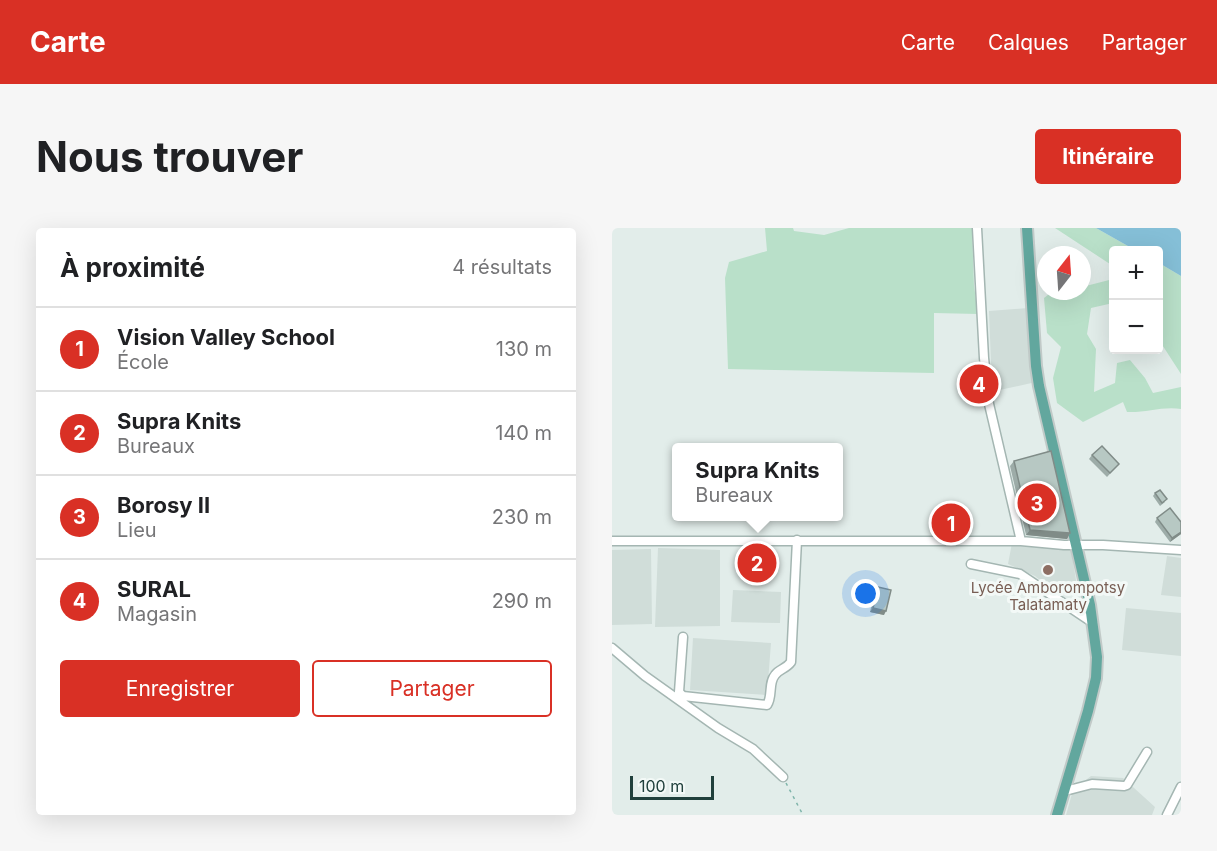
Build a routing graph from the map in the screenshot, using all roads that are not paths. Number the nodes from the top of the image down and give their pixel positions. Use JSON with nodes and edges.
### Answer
{"nodes":[{"id":1,"x":977,"y":228,"type":"edge"},
{"id":2,"x":1028,"y":228,"type":"edge"},
{"id":3,"x":796,"y":540,"type":"junction"},
{"id":4,"x":612,"y":541,"type":"edge"},
{"id":5,"x":1021,"y":541,"type":"junction"},
{"id":6,"x":1075,"y":545,"type":"junction"},
{"id":7,"x":1181,"y":549,"type":"edge"},
{"id":8,"x":971,"y":564,"type":"dead end"},
{"id":9,"x":1093,"y":623,"type":"junction"},
{"id":10,"x":683,"y":637,"type":"dead end"},
{"id":11,"x":612,"y":648,"type":"edge"},
{"id":12,"x":1147,"y":752,"type":"dead end"},
{"id":13,"x":783,"y":777,"type":"road end"},
{"id":14,"x":1181,"y":787,"type":"edge"},
{"id":15,"x":1065,"y":791,"type":"junction"},
{"id":16,"x":1057,"y":815,"type":"edge"},
{"id":17,"x":1167,"y":815,"type":"edge"}],
"edges":[{"from":1,"to":5,"type":"street"},
{"from":2,"to":6,"type":"main road"},
{"from":3,"to":4,"type":"street"},
{"from":3,"to":5,"type":"street"},
{"from":3,"to":10,"type":"street"},
{"from":5,"to":6,"type":"street"},
{"from":6,"to":7,"type":"street"},
{"from":6,"to":9,"type":"main road"},
{"from":8,"to":9,"type":"street"},
{"from":9,"to":15,"type":"main road"},
{"from":11,"to":13,"type":"street"},
{"from":12,"to":15,"type":"street"},
{"from":14,"to":17,"type":"street"},
{"from":15,"to":16,"type":"main road"}]}
